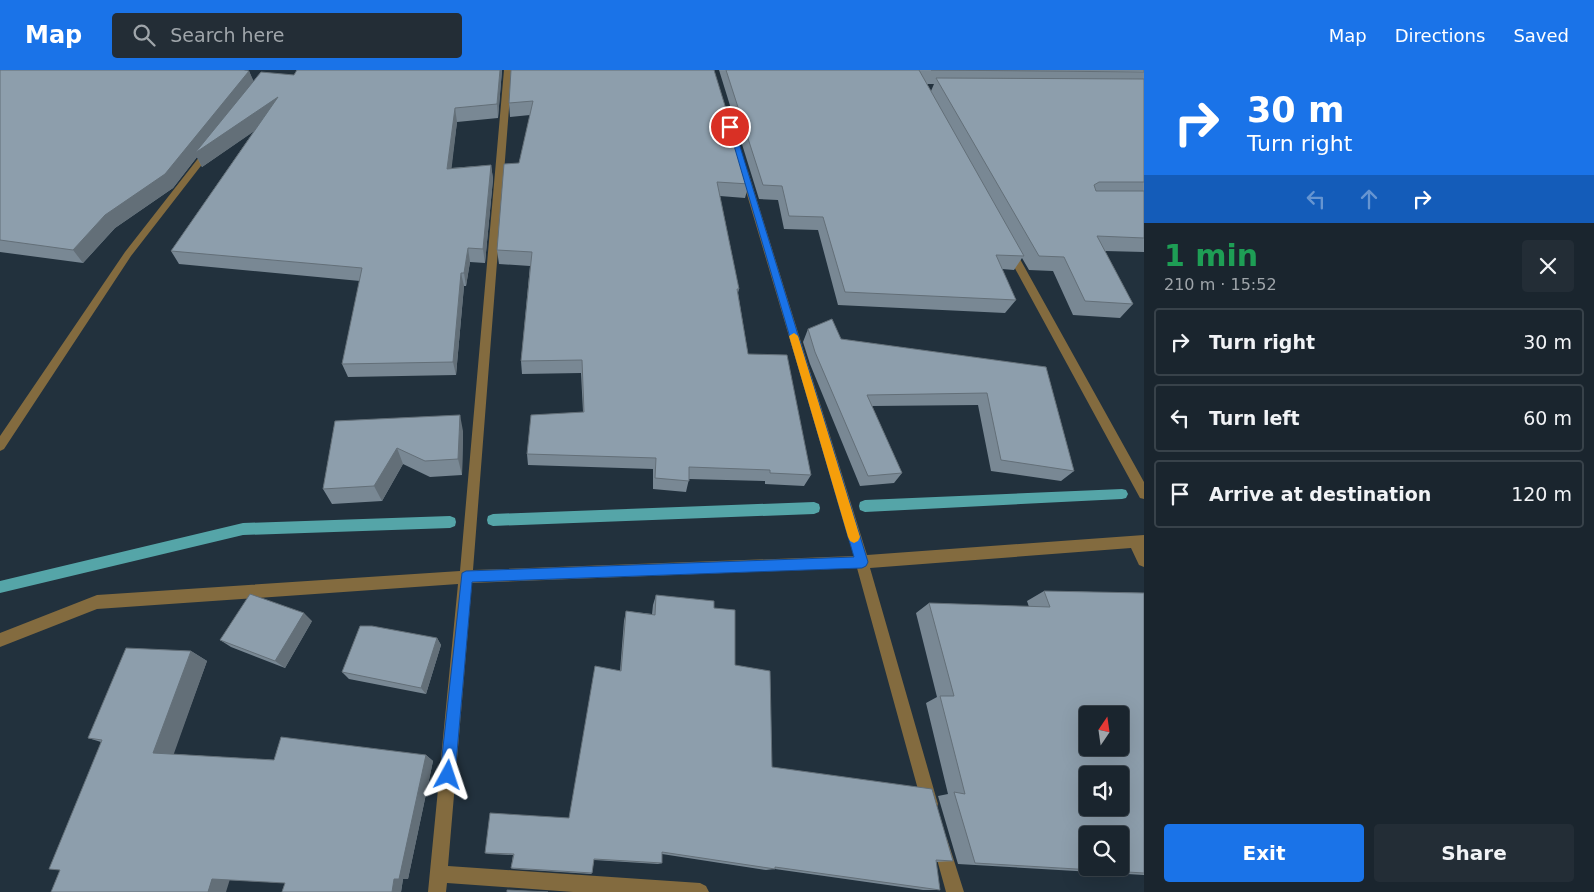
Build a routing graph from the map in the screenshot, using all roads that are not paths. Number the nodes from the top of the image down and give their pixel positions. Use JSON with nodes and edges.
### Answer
{"nodes":[{"id":1,"x":508,"y":70,"type":"edge"},
{"id":2,"x":218,"y":139,"type":"edge"},
{"id":3,"x":742,"y":165,"type":"edge"},
{"id":4,"x":1007,"y":244,"type":"edge"},
{"id":5,"x":0,"y":446,"type":"edge"},
{"id":6,"x":1144,"y":494,"type":"edge"},
{"id":7,"x":1139,"y":541,"type":"edge"},
{"id":8,"x":1144,"y":561,"type":"edge"},
{"id":9,"x":862,"y":562,"type":"junction"},
{"id":10,"x":466,"y":577,"type":"junction"},
{"id":11,"x":0,"y":640,"type":"edge"},
{"id":12,"x":933,"y":817,"type":"edge"},
{"id":13,"x":939,"y":836,"type":"edge"},
{"id":14,"x":438,"y":874,"type":"junction"},
{"id":15,"x":437,"y":892,"type":"edge"},
{"id":16,"x":700,"y":892,"type":"edge"},
{"id":17,"x":955,"y":892,"type":"edge"}],
"edges":[{"from":1,"to":10,"type":"street"},
{"from":2,"to":5,"type":"street"},
{"from":3,"to":9,"type":"street"},
{"from":4,"to":6,"type":"street"},
{"from":7,"to":8,"type":"street"},
{"from":7,"to":9,"type":"street"},
{"from":9,"to":10,"type":"street"},
{"from":9,"to":12,"type":"street"},
{"from":10,"to":11,"type":"street"},
{"from":10,"to":14,"type":"street"},
{"from":13,"to":17,"type":"street"},
{"from":14,"to":15,"type":"street"},
{"from":14,"to":16,"type":"street"}]}
